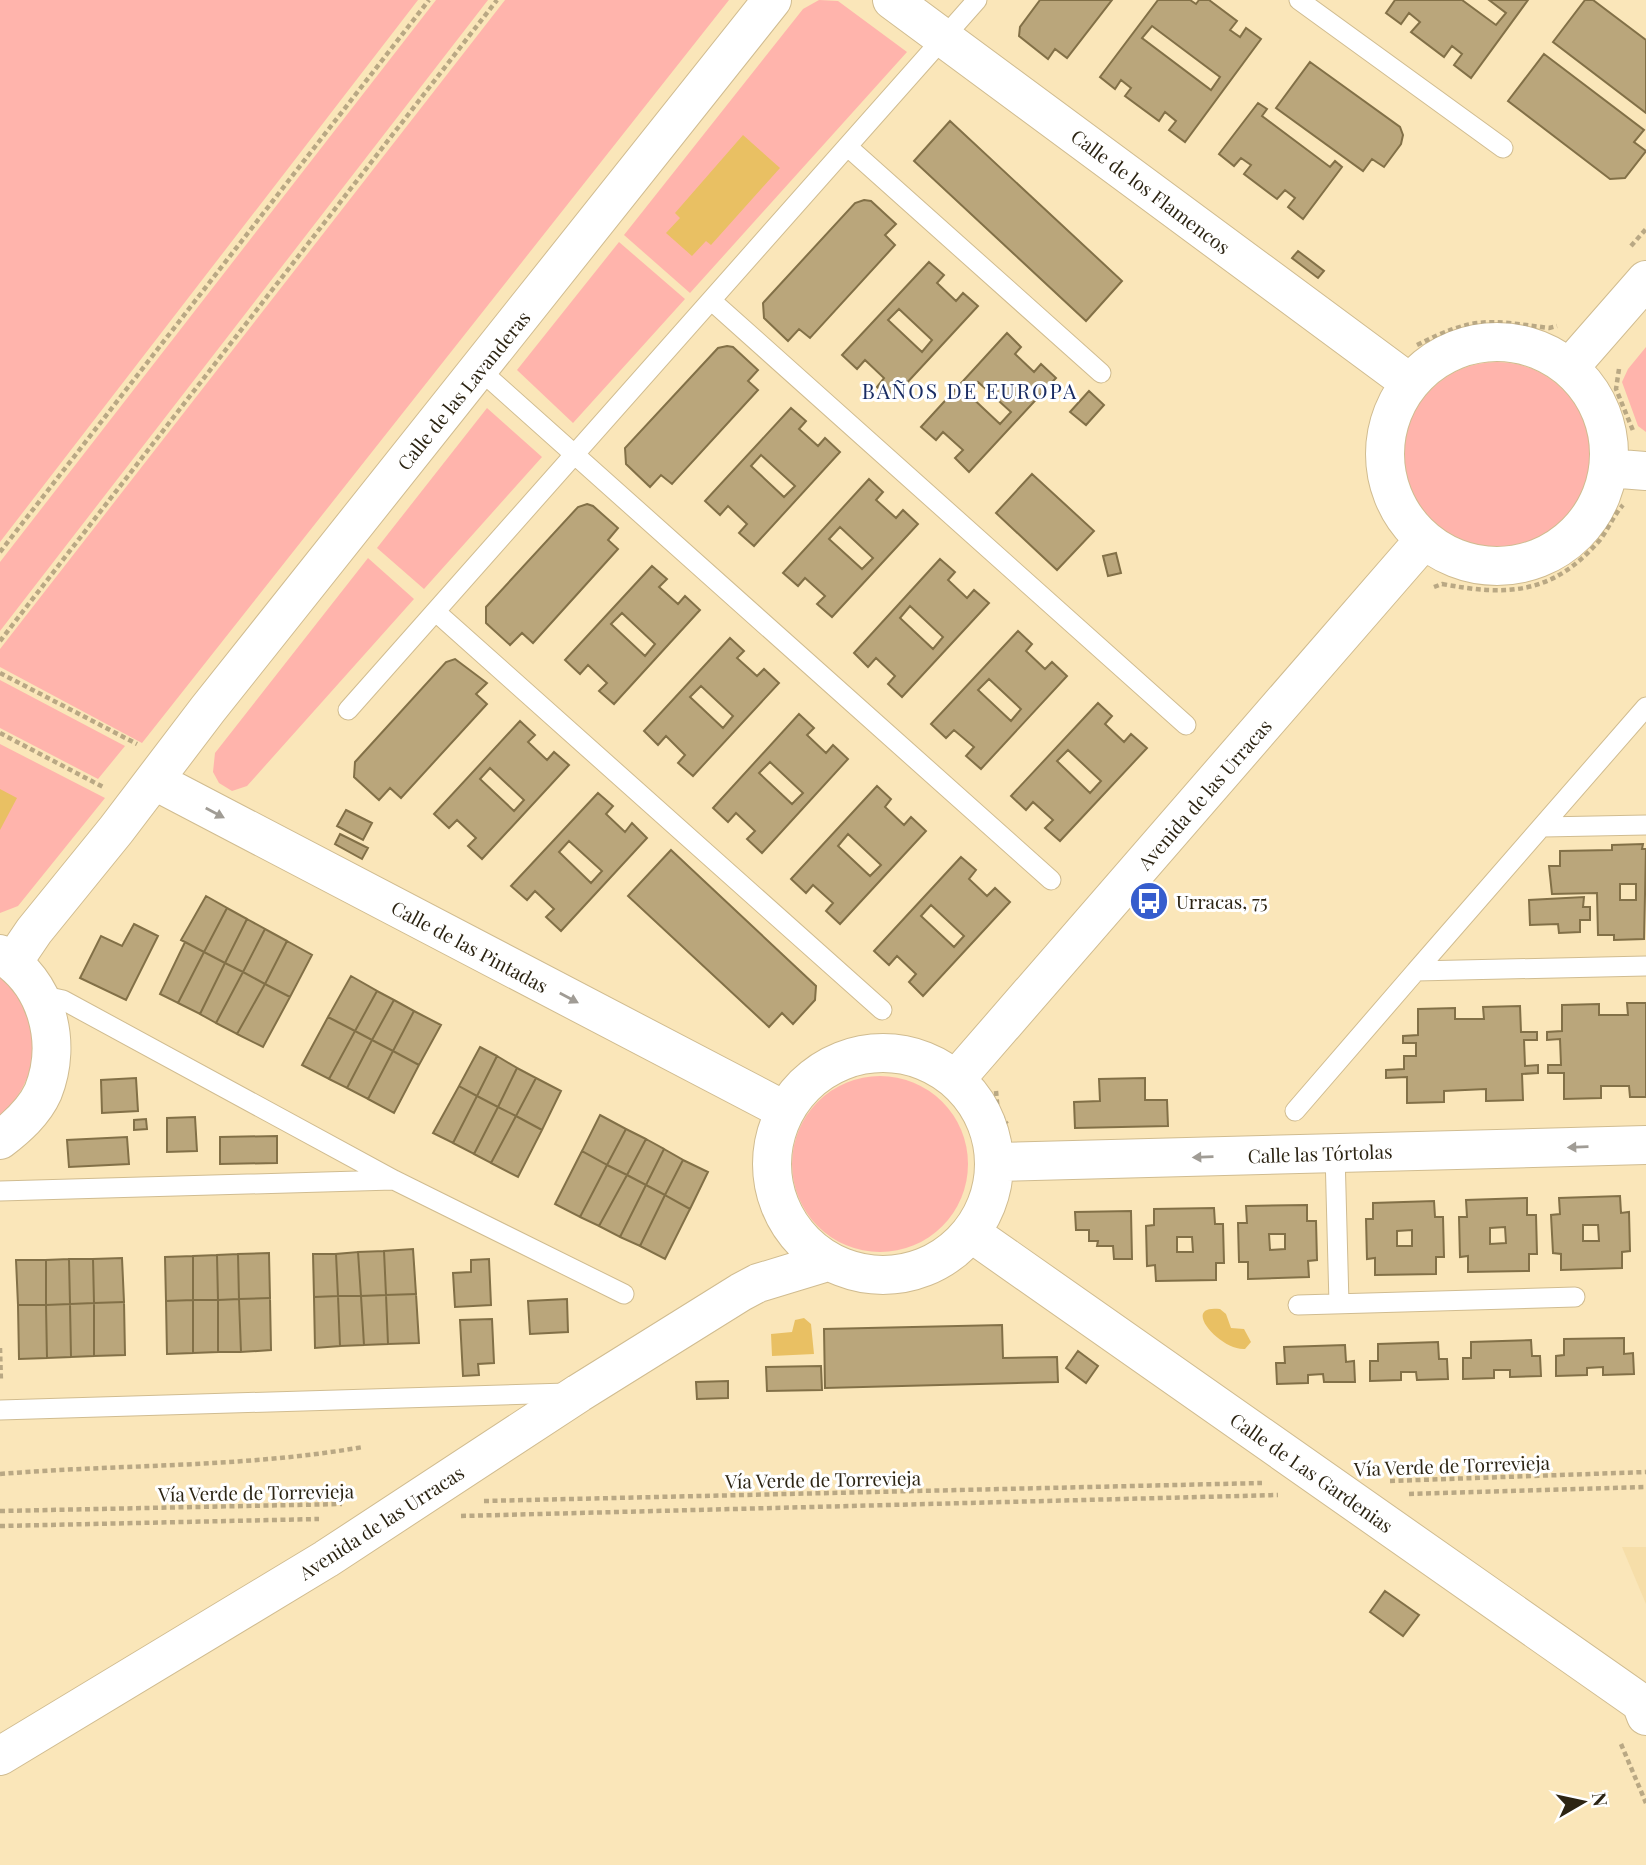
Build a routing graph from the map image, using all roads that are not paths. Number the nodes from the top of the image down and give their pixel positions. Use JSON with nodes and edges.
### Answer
{"nodes":[{"id":1,"x":772,"y":0,"type":"edge"},
{"id":2,"x":892,"y":0,"type":"edge"},
{"id":3,"x":977,"y":0,"type":"edge"},
{"id":4,"x":1299,"y":0,"type":"edge"},
{"id":5,"x":945,"y":38,"type":"junction"},
{"id":6,"x":848,"y":147,"type":"junction"},
{"id":7,"x":1503,"y":148,"type":"dead end"},
{"id":8,"x":1637,"y":264,"type":"edge"},
{"id":9,"x":713,"y":302,"type":"junction"},
{"id":10,"x":1410,"y":365,"type":"junction"},
{"id":11,"x":1569,"y":368,"type":"junction"},
{"id":12,"x":480,"y":370,"type":"junction"},
{"id":13,"x":1101,"y":373,"type":"dead end"},
{"id":14,"x":575,"y":455,"type":"junction"},
{"id":15,"x":1608,"y":468,"type":"junction"},
{"id":16,"x":1639,"y":470,"type":"edge"},
{"id":17,"x":1424,"y":540,"type":"junction"},
{"id":18,"x":436,"y":612,"type":"junction"},
{"id":19,"x":1646,"y":707,"type":"edge"},
{"id":20,"x":348,"y":710,"type":"dead end"},
{"id":21,"x":1186,"y":726,"type":"dead end"},
{"id":22,"x":151,"y":765,"type":"junction"},
{"id":23,"x":1646,"y":825,"type":"edge"},
{"id":24,"x":1543,"y":827,"type":"junction"},
{"id":25,"x":1051,"y":880,"type":"dead end"},
{"id":26,"x":7,"y":958,"type":"edge"},
{"id":27,"x":1646,"y":966,"type":"edge"},
{"id":28,"x":1416,"y":971,"type":"junction"},
{"id":29,"x":40,"y":995,"type":"junction"},
{"id":30,"x":882,"y":1010,"type":"dead end"},
{"id":31,"x":956,"y":1079,"type":"junction"},
{"id":32,"x":784,"y":1111,"type":"junction"},
{"id":33,"x":1295,"y":1111,"type":"dead end"},
{"id":34,"x":0,"y":1140,"type":"edge"},
{"id":35,"x":1646,"y":1145,"type":"edge"},
{"id":36,"x":1335,"y":1153,"type":"junction"},
{"id":37,"x":995,"y":1162,"type":"junction"},
{"id":38,"x":394,"y":1180,"type":"junction"},
{"id":39,"x":0,"y":1191,"type":"edge"},
{"id":40,"x":792,"y":1230,"type":"junction"},
{"id":41,"x":971,"y":1233,"type":"junction"},
{"id":42,"x":827,"y":1262,"type":"junction"},
{"id":43,"x":758,"y":1283,"type":"junction"},
{"id":44,"x":624,"y":1294,"type":"dead end"},
{"id":45,"x":1575,"y":1297,"type":"dead end"},
{"id":46,"x":1339,"y":1304,"type":"junction"},
{"id":47,"x":1298,"y":1305,"type":"dead end"},
{"id":48,"x":579,"y":1393,"type":"junction"},
{"id":49,"x":1,"y":1410,"type":"edge"},
{"id":50,"x":1646,"y":1716,"type":"edge"},
{"id":51,"x":0,"y":1756,"type":"edge"}],
"edges":[{"from":1,"to":12,"type":"street","name":"Calle de las Lavanderas"},
{"from":2,"to":5,"type":"street","name":"Calle de los Flamencos"},
{"from":3,"to":5,"type":"lane"},
{"from":4,"to":7,"type":"lane"},
{"from":5,"to":6,"type":"lane"},
{"from":5,"to":10,"type":"street","name":"Calle de los Flamencos"},
{"from":6,"to":9,"type":"lane"},
{"from":6,"to":13,"type":"lane"},
{"from":8,"to":11,"type":"street"},
{"from":9,"to":14,"type":"lane"},
{"from":9,"to":21,"type":"lane"},
{"from":10,"to":11,"type":"street"},
{"from":10,"to":17,"type":"street"},
{"from":11,"to":15,"type":"street"},
{"from":12,"to":14,"type":"lane"},
{"from":12,"to":22,"type":"street","name":"Calle de las Lavanderas"},
{"from":14,"to":18,"type":"lane"},
{"from":14,"to":25,"type":"lane"},
{"from":15,"to":16,"type":"street"},
{"from":15,"to":17,"type":"street"},
{"from":17,"to":31,"type":"street","name":"Avenida de las Urracas"},
{"from":18,"to":20,"type":"lane"},
{"from":18,"to":30,"type":"lane"},
{"from":19,"to":24,"type":"lane"},
{"from":22,"to":26,"type":"street","name":"Calle de las Lavanderas"},
{"from":22,"to":32,"type":"street","name":"Calle de las Pintadas","one_way":true},
{"from":23,"to":24,"type":"lane"},
{"from":24,"to":28,"type":"lane"},
{"from":26,"to":29,"type":"street"},
{"from":27,"to":28,"type":"lane"},
{"from":28,"to":33,"type":"lane"},
{"from":29,"to":34,"type":"street"},
{"from":29,"to":38,"type":"lane"},
{"from":31,"to":32,"type":"street"},
{"from":31,"to":37,"type":"street"},
{"from":32,"to":40,"type":"street"},
{"from":35,"to":36,"type":"street","name":"Calle las Tórtolas","one_way":true},
{"from":36,"to":37,"type":"street","name":"Calle las Tórtolas","one_way":true},
{"from":36,"to":46,"type":"lane"},
{"from":37,"to":41,"type":"street"},
{"from":38,"to":39,"type":"lane"},
{"from":38,"to":44,"type":"lane"},
{"from":40,"to":42,"type":"street"},
{"from":40,"to":43,"type":"street","name":"Avenida de las Urracas"},
{"from":41,"to":42,"type":"street"},
{"from":41,"to":50,"type":"street","name":"Calle de Las Gardenias"},
{"from":42,"to":43,"type":"street","name":"Avenida de las Urracas"},
{"from":43,"to":48,"type":"street","name":"Avenida de las Urracas"},
{"from":45,"to":46,"type":"lane"},
{"from":46,"to":47,"type":"lane"},
{"from":48,"to":49,"type":"lane"},
{"from":48,"to":51,"type":"street","name":"Avenida de las Urracas"}]}
